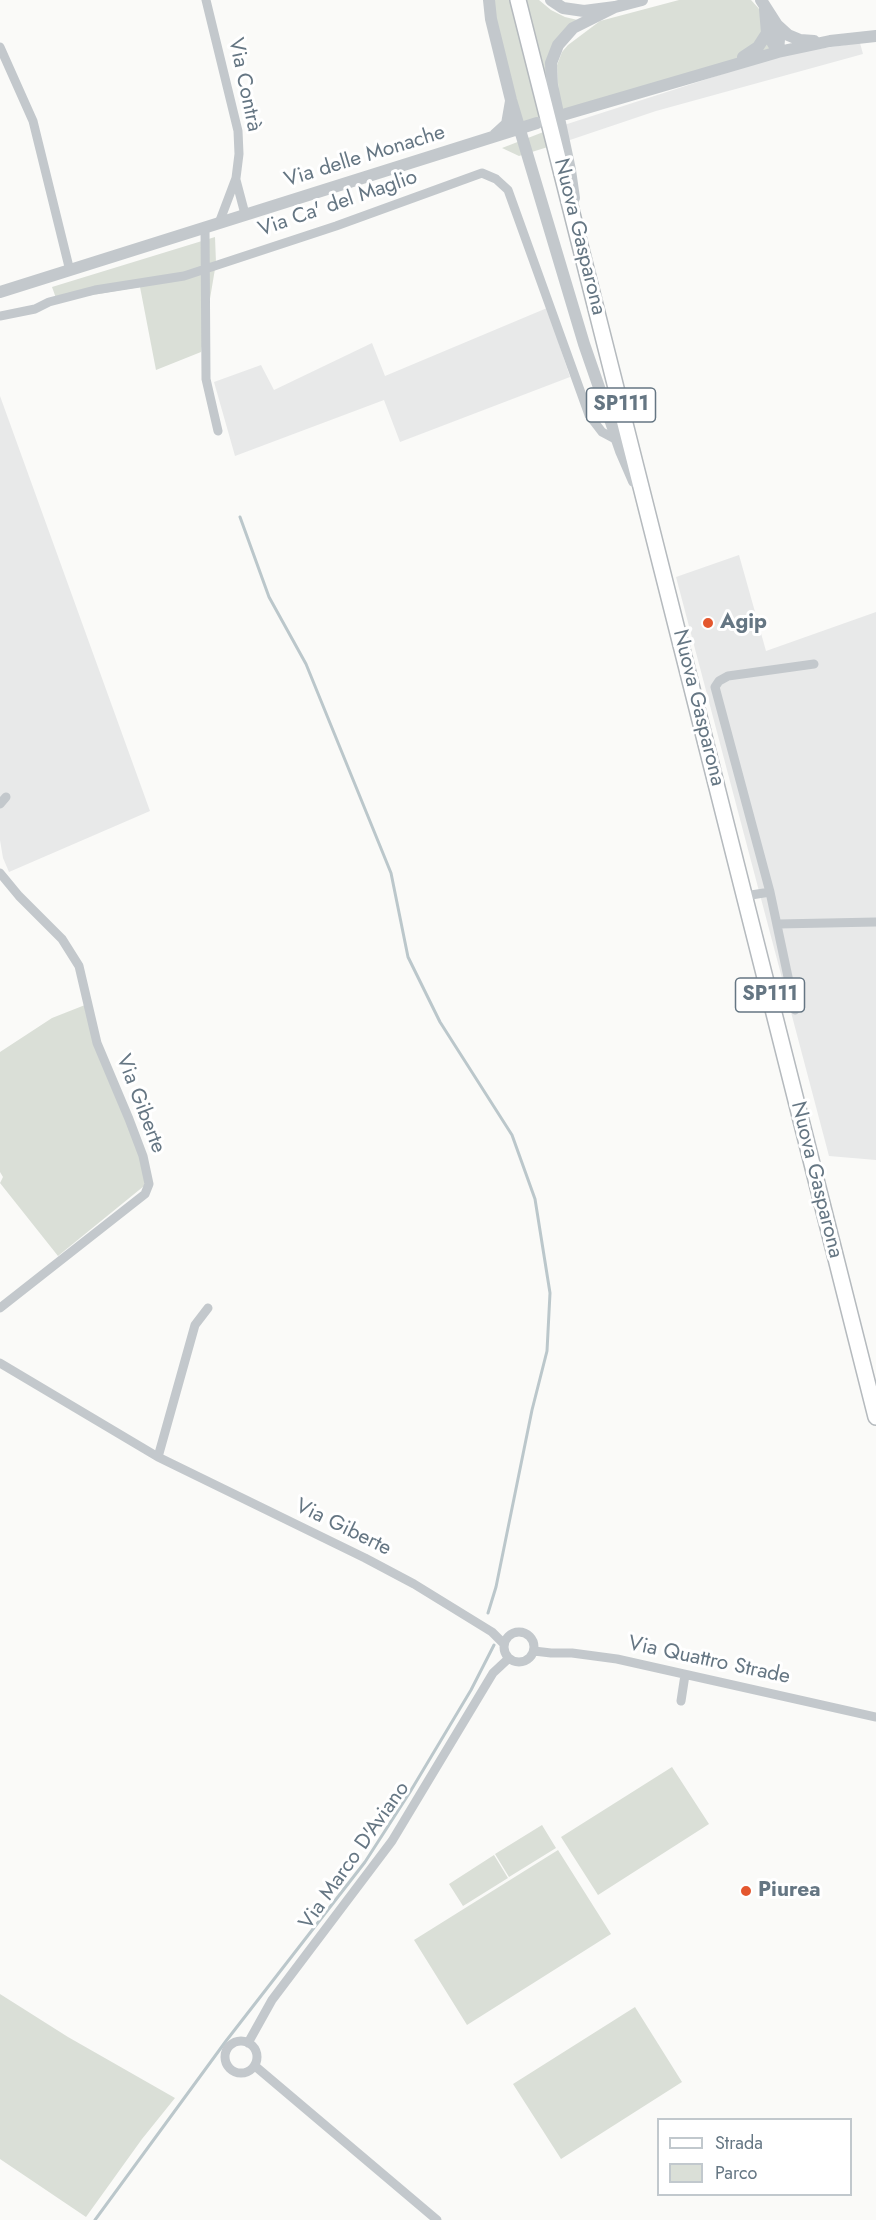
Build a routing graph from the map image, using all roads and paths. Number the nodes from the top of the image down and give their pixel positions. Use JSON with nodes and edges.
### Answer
{"nodes":[{"id":1,"x":206,"y":0,"type":"edge"},
{"id":2,"x":489,"y":0,"type":"edge"},
{"id":3,"x":518,"y":0,"type":"edge"},
{"id":4,"x":551,"y":0,"type":"edge"},
{"id":5,"x":642,"y":0,"type":"edge"},
{"id":6,"x":762,"y":3,"type":"edge"},
{"id":7,"x":615,"y":7,"type":"junction"},
{"id":8,"x":777,"y":25,"type":"junction"},
{"id":9,"x":767,"y":33,"type":"junction"},
{"id":10,"x":876,"y":36,"type":"edge"},
{"id":11,"x":830,"y":41,"type":"junction"},
{"id":12,"x":0,"y":47,"type":"edge"},
{"id":13,"x":778,"y":52,"type":"junction"},
{"id":14,"x":734,"y":64,"type":"junction"},
{"id":15,"x":511,"y":100,"type":"junction"},
{"id":16,"x":566,"y":114,"type":"dead end"},
{"id":17,"x":537,"y":123,"type":"dead end"},
{"id":18,"x":520,"y":128,"type":"junction"},
{"id":19,"x":492,"y":138,"type":"junction"},
{"id":20,"x":530,"y":164,"type":"junction"},
{"id":21,"x":236,"y":178,"type":"junction"},
{"id":22,"x":245,"y":214,"type":"junction"},
{"id":23,"x":219,"y":222,"type":"junction"},
{"id":24,"x":205,"y":227,"type":"junction"},
{"id":25,"x":578,"y":236,"type":"junction"},
{"id":26,"x":205,"y":268,"type":"junction"},
{"id":27,"x":70,"y":271,"type":"junction"},
{"id":28,"x":0,"y":292,"type":"edge"},
{"id":29,"x":0,"y":316,"type":"edge"},
{"id":30,"x":218,"y":431,"type":"dead end"},
{"id":31,"x":617,"y":440,"type":"junction"},
{"id":32,"x":664,"y":574,"type":"junction"},
{"id":33,"x":814,"y":664,"type":"dead end"},
{"id":34,"x":0,"y":873,"type":"edge"},
{"id":35,"x":770,"y":892,"type":"junction"},
{"id":36,"x":746,"y":896,"type":"junction"},
{"id":37,"x":876,"y":922,"type":"edge"},
{"id":38,"x":778,"y":924,"type":"junction"},
{"id":39,"x":795,"y":1010,"type":"dead end"},
{"id":40,"x":0,"y":1308,"type":"edge"},
{"id":41,"x":208,"y":1308,"type":"dead end"},
{"id":42,"x":0,"y":1363,"type":"edge"},
{"id":43,"x":876,"y":1417,"type":"edge"},
{"id":44,"x":159,"y":1457,"type":"junction"},
{"id":45,"x":504,"y":1644,"type":"junction"},
{"id":46,"x":534,"y":1651,"type":"junction"},
{"id":47,"x":508,"y":1659,"type":"junction"},
{"id":48,"x":685,"y":1675,"type":"junction"},
{"id":49,"x":681,"y":1701,"type":"dead end"},
{"id":50,"x":876,"y":1717,"type":"edge"},
{"id":51,"x":248,"y":2043,"type":"junction"},
{"id":52,"x":255,"y":2066,"type":"junction"},
{"id":53,"x":437,"y":2220,"type":"edge"}],
"edges":[{"from":1,"to":21,"type":"street","name":"Via Contrà"},
{"from":2,"to":15,"type":"street"},
{"from":3,"to":25,"type":"main road","name":"Nuova Gasparona","number":"SP111"},
{"from":4,"to":7,"type":"street"},
{"from":5,"to":7,"type":"street"},
{"from":6,"to":8,"type":"street"},
{"from":6,"to":9,"type":"street"},
{"from":7,"to":25,"type":"street"},
{"from":8,"to":11,"type":"street"},
{"from":8,"to":13,"type":"street"},
{"from":9,"to":13,"type":"street"},
{"from":9,"to":14,"type":"street"},
{"from":10,"to":11,"type":"street"},
{"from":11,"to":13,"type":"street"},
{"from":12,"to":27,"type":"street"},
{"from":13,"to":14,"type":"street"},
{"from":14,"to":16,"type":"street"},
{"from":15,"to":18,"type":"street"},
{"from":15,"to":19,"type":"street"},
{"from":17,"to":18,"type":"street","name":"Via delle Monache"},
{"from":18,"to":19,"type":"street","name":"Via delle Monache"},
{"from":18,"to":20,"type":"street"},
{"from":19,"to":20,"type":"street"},
{"from":19,"to":22,"type":"street","name":"Via delle Monache"},
{"from":20,"to":31,"type":"street"},
{"from":21,"to":22,"type":"street","name":"Via Contrà"},
{"from":21,"to":23,"type":"street","name":"Via Contrà"},
{"from":22,"to":23,"type":"street","name":"Via delle Monache"},
{"from":23,"to":24,"type":"street","name":"Via delle Monache"},
{"from":24,"to":26,"type":"street"},
{"from":24,"to":27,"type":"street","name":"Via delle Monache"},
{"from":25,"to":32,"type":"main road","name":"Nuova Gasparona","number":"SP111"},
{"from":26,"to":29,"type":"street","name":"Via Ca' del Maglio"},
{"from":26,"to":30,"type":"street"},
{"from":26,"to":31,"type":"street","name":"Via Ca' del Maglio"},
{"from":27,"to":28,"type":"street","name":"Via delle Monache"},
{"from":31,"to":32,"type":"street"},
{"from":32,"to":36,"type":"main road","name":"Nuova Gasparona","number":"SP111"},
{"from":33,"to":35,"type":"street"},
{"from":34,"to":40,"type":"street","name":"Via Giberte"},
{"from":35,"to":36,"type":"street"},
{"from":35,"to":38,"type":"street"},
{"from":36,"to":43,"type":"main road","name":"Nuova Gasparona","number":"SP111"},
{"from":37,"to":38,"type":"street"},
{"from":38,"to":39,"type":"street"},
{"from":41,"to":44,"type":"street"},
{"from":42,"to":44,"type":"street","name":"Via Giberte"},
{"from":44,"to":45,"type":"street","name":"Via Giberte"},
{"from":45,"to":46,"type":"street"},
{"from":45,"to":47,"type":"street"},
{"from":46,"to":47,"type":"street"},
{"from":46,"to":48,"type":"street","name":"Via Quattro Strade"},
{"from":47,"to":51,"type":"street","name":"Via Marco D'Aviano"},
{"from":48,"to":49,"type":"street"},
{"from":48,"to":50,"type":"street","name":"Via Quattro Strade"},
{"from":51,"to":52,"type":"street"},
{"from":51,"to":52,"type":"street"},
{"from":52,"to":53,"type":"street"}]}
